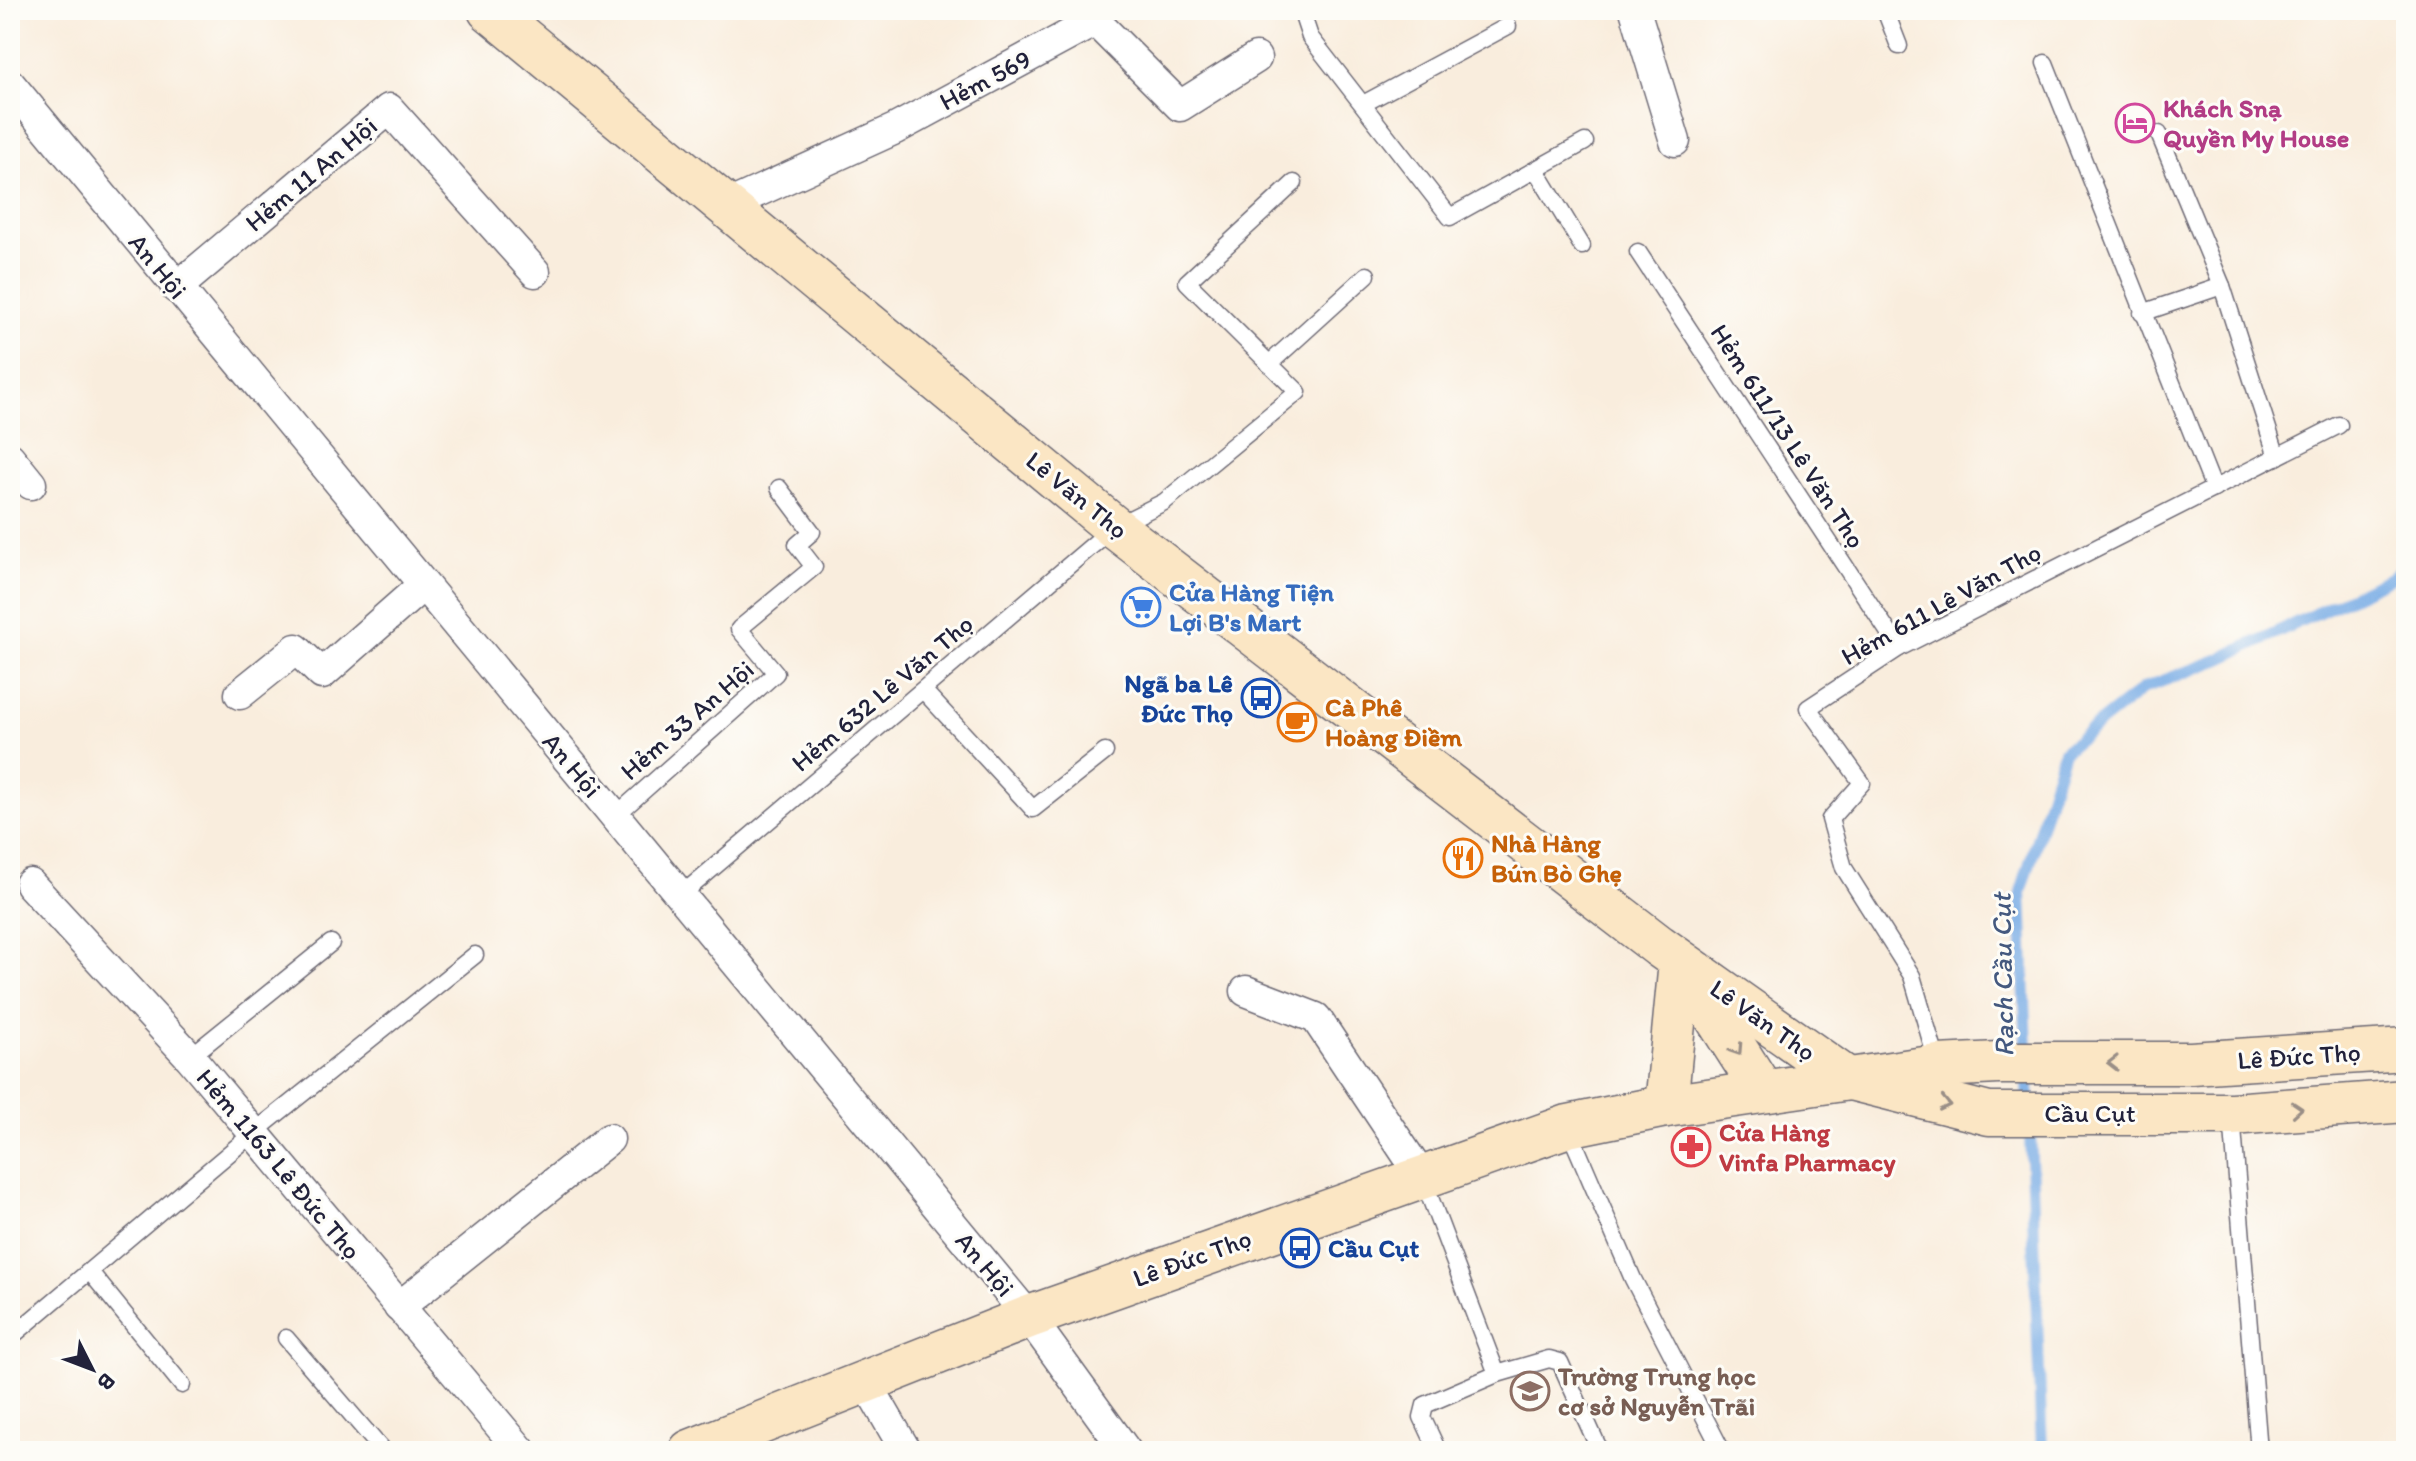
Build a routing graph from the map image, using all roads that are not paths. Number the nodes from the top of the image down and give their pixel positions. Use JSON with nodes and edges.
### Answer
{"nodes":[{"id":1,"x":489,"y":10,"type":"edge"},
{"id":2,"x":1301,"y":10,"type":"edge"},
{"id":3,"x":1635,"y":10,"type":"edge"},
{"id":4,"x":1885,"y":10,"type":"edge"},
{"id":5,"x":1508,"y":26,"type":"dead end"},
{"id":6,"x":1899,"y":46,"type":"dead end"},
{"id":7,"x":1256,"y":58,"type":"dead end"},
{"id":8,"x":2045,"y":63,"type":"dead end"},
{"id":9,"x":10,"y":84,"type":"edge"},
{"id":10,"x":1363,"y":104,"type":"junction"},
{"id":11,"x":2159,"y":134,"type":"dead end"},
{"id":12,"x":1675,"y":141,"type":"dead end"},
{"id":13,"x":1585,"y":142,"type":"dead end"},
{"id":14,"x":1536,"y":170,"type":"junction"},
{"id":15,"x":1294,"y":183,"type":"dead end"},
{"id":16,"x":726,"y":206,"type":"junction"},
{"id":17,"x":1582,"y":246,"type":"dead end"},
{"id":18,"x":1638,"y":252,"type":"dead end"},
{"id":19,"x":535,"y":272,"type":"dead end"},
{"id":20,"x":1367,"y":275,"type":"dead end"},
{"id":21,"x":2222,"y":286,"type":"junction"},
{"id":22,"x":176,"y":288,"type":"junction"},
{"id":23,"x":2142,"y":313,"type":"junction"},
{"id":24,"x":1269,"y":364,"type":"junction"},
{"id":25,"x":2339,"y":425,"type":"dead end"},
{"id":26,"x":2277,"y":457,"type":"junction"},
{"id":27,"x":10,"y":458,"type":"edge"},
{"id":28,"x":31,"y":484,"type":"dead end"},
{"id":29,"x":779,"y":488,"type":"dead end"},
{"id":30,"x":2214,"y":489,"type":"junction"},
{"id":31,"x":1114,"y":527,"type":"junction"},
{"id":32,"x":422,"y":586,"type":"junction"},
{"id":33,"x":1899,"y":648,"type":"junction"},
{"id":34,"x":923,"y":690,"type":"junction"},
{"id":35,"x":240,"y":694,"type":"dead end"},
{"id":36,"x":1105,"y":752,"type":"dead end"},
{"id":37,"x":615,"y":816,"type":"junction"},
{"id":38,"x":30,"y":884,"type":"dead end"},
{"id":39,"x":680,"y":896,"type":"junction"},
{"id":40,"x":331,"y":943,"type":"dead end"},
{"id":41,"x":475,"y":955,"type":"dead end"},
{"id":42,"x":1680,"y":962,"type":"junction"},
{"id":43,"x":1246,"y":991,"type":"dead end"},
{"id":44,"x":2406,"y":1049,"type":"edge"},
{"id":45,"x":190,"y":1057,"type":"junction"},
{"id":46,"x":1998,"y":1063,"type":"joint"},
{"id":47,"x":2191,"y":1063,"type":"joint"},
{"id":48,"x":1938,"y":1066,"type":"junction"},
{"id":49,"x":1846,"y":1078,"type":"junction"},
{"id":50,"x":1763,"y":1091,"type":"junction"},
{"id":51,"x":2406,"y":1101,"type":"edge"},
{"id":52,"x":1666,"y":1106,"type":"junction"},
{"id":53,"x":2212,"y":1113,"type":"junction"},
{"id":54,"x":1989,"y":1114,"type":"joint"},
{"id":55,"x":1568,"y":1126,"type":"junction"},
{"id":56,"x":252,"y":1134,"type":"junction"},
{"id":57,"x":609,"y":1139,"type":"dead end"},
{"id":58,"x":1422,"y":1177,"type":"junction"},
{"id":59,"x":91,"y":1273,"type":"junction"},
{"id":60,"x":399,"y":1307,"type":"junction"},
{"id":61,"x":1029,"y":1317,"type":"junction"},
{"id":62,"x":10,"y":1324,"type":"edge"},
{"id":63,"x":286,"y":1338,"type":"dead end"},
{"id":64,"x":1497,"y":1374,"type":"junction"},
{"id":65,"x":866,"y":1382,"type":"junction"},
{"id":66,"x":182,"y":1385,"type":"dead end"},
{"id":67,"x":736,"y":1442,"type":"edge"},
{"id":68,"x":383,"y":1451,"type":"edge"},
{"id":69,"x":521,"y":1451,"type":"edge"},
{"id":70,"x":690,"y":1451,"type":"edge"},
{"id":71,"x":906,"y":1451,"type":"edge"},
{"id":72,"x":1126,"y":1451,"type":"edge"},
{"id":73,"x":1438,"y":1451,"type":"edge"},
{"id":74,"x":1600,"y":1451,"type":"edge"},
{"id":75,"x":1722,"y":1451,"type":"edge"},
{"id":76,"x":2259,"y":1451,"type":"edge"}],
"edges":[{"from":1,"to":16,"type":"main road","name":"Lê Văn Thọ"},
{"from":2,"to":10,"type":"lane"},
{"from":3,"to":12,"type":"street"},
{"from":4,"to":6,"type":"lane"},
{"from":5,"to":10,"type":"lane"},
{"from":7,"to":16,"type":"street","name":"Hẻm 569"},
{"from":8,"to":23,"type":"lane"},
{"from":9,"to":22,"type":"street","name":"An Hội"},
{"from":10,"to":14,"type":"lane"},
{"from":11,"to":21,"type":"lane"},
{"from":13,"to":14,"type":"lane"},
{"from":14,"to":17,"type":"lane"},
{"from":15,"to":24,"type":"lane"},
{"from":16,"to":31,"type":"main road","name":"Lê Văn Thọ"},
{"from":18,"to":33,"type":"lane","name":"Hẻm 611/13 Lê Văn Thọ"},
{"from":19,"to":22,"type":"street","name":"Hẻm 11 An Hội"},
{"from":20,"to":24,"type":"lane"},
{"from":21,"to":23,"type":"lane"},
{"from":21,"to":26,"type":"lane"},
{"from":22,"to":32,"type":"street","name":"An Hội"},
{"from":23,"to":30,"type":"lane"},
{"from":24,"to":31,"type":"lane","name":"Hẻm 632 Lê Văn Thọ"},
{"from":25,"to":26,"type":"lane","name":"Hẻm 611 Lê Văn Thọ"},
{"from":26,"to":30,"type":"lane","name":"Hẻm 611 Lê Văn Thọ"},
{"from":27,"to":28,"type":"street"},
{"from":29,"to":37,"type":"lane","name":"Hẻm 33 An Hội"},
{"from":30,"to":33,"type":"lane","name":"Hẻm 611 Lê Văn Thọ"},
{"from":31,"to":34,"type":"lane","name":"Hẻm 632 Lê Văn Thọ"},
{"from":31,"to":42,"type":"main road","name":"Lê Văn Thọ"},
{"from":32,"to":35,"type":"street"},
{"from":32,"to":37,"type":"street","name":"An Hội"},
{"from":33,"to":48,"type":"lane","name":"Hẻm 611 Lê Văn Thọ"},
{"from":34,"to":36,"type":"lane"},
{"from":34,"to":39,"type":"lane","name":"Hẻm 632 Lê Văn Thọ"},
{"from":37,"to":39,"type":"street","name":"An Hội"},
{"from":38,"to":45,"type":"street","name":"Hẻm 1163 Lê Đức Thọ"},
{"from":39,"to":61,"type":"street","name":"An Hội"},
{"from":40,"to":45,"type":"lane"},
{"from":41,"to":56,"type":"lane"},
{"from":42,"to":49,"type":"main road","name":"Lê Văn Thọ"},
{"from":42,"to":50,"type":"main road","one_way":true},
{"from":42,"to":52,"type":"main road","name":"Lê Văn Thọ"},
{"from":43,"to":58,"type":"street"},
{"from":44,"to":47,"type":"main road","name":"Lê Đức Thọ"},
{"from":45,"to":56,"type":"street","name":"Hẻm 1163 Lê Đức Thọ"},
{"from":47,"to":46,"type":"main road","name":"Cầu Cụt","one_way":true},
{"from":46,"to":48,"type":"main road","name":"Lê Đức Thọ"},
{"from":48,"to":49,"type":"main road","name":"Lê Đức Thọ"},
{"from":49,"to":50,"type":"main road","name":"Lê Đức Thọ"},
{"from":49,"to":54,"type":"main road","name":"Lê Đức Thọ","one_way":true},
{"from":50,"to":52,"type":"main road","name":"Lê Đức Thọ"},
{"from":53,"to":51,"type":"main road","name":"Lê Đức Thọ","one_way":true},
{"from":52,"to":55,"type":"main road","name":"Lê Đức Thọ"},
{"from":53,"to":54,"type":"main road","name":"Cầu Cụt"},
{"from":53,"to":76,"type":"lane"},
{"from":55,"to":58,"type":"main road","name":"Lê Đức Thọ"},
{"from":55,"to":75,"type":"lane"},
{"from":56,"to":59,"type":"lane"},
{"from":56,"to":60,"type":"street","name":"Hẻm 1163 Lê Đức Thọ"},
{"from":57,"to":60,"type":"street"},
{"from":58,"to":61,"type":"main road","name":"Lê Đức Thọ"},
{"from":58,"to":64,"type":"lane"},
{"from":59,"to":62,"type":"lane"},
{"from":59,"to":66,"type":"lane"},
{"from":60,"to":69,"type":"street","name":"Hẻm 1163 Lê Đức Thọ"},
{"from":61,"to":65,"type":"main road","name":"Lê Đức Thọ"},
{"from":61,"to":72,"type":"street","name":"An Hội"},
{"from":63,"to":68,"type":"lane"},
{"from":64,"to":73,"type":"lane"},
{"from":64,"to":74,"type":"lane"},
{"from":65,"to":67,"type":"main road","name":"Lê Đức Thọ"},
{"from":65,"to":71,"type":"street"},
{"from":67,"to":70,"type":"main road","name":"Lê Đức Thọ"}]}
